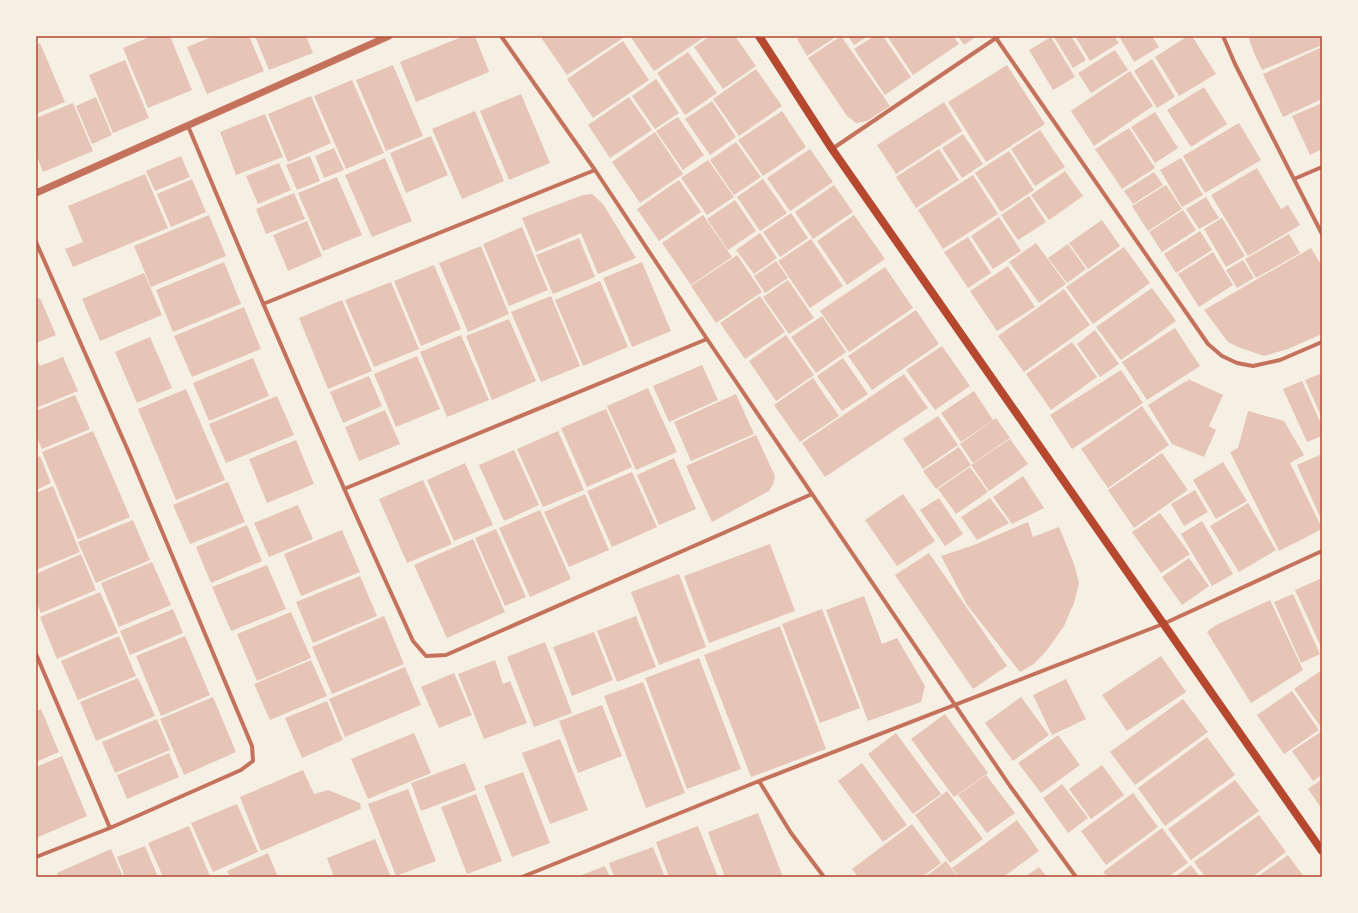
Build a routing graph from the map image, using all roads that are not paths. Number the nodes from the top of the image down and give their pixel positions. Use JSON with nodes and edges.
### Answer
{"nodes":[{"id":1,"x":390,"y":36,"type":"edge"},
{"id":2,"x":501,"y":36,"type":"edge"},
{"id":3,"x":759,"y":36,"type":"edge"},
{"id":4,"x":1223,"y":36,"type":"edge"},
{"id":5,"x":998,"y":37,"type":"edge"},
{"id":6,"x":188,"y":126,"type":"junction"},
{"id":7,"x":832,"y":149,"type":"junction"},
{"id":8,"x":1322,"y":167,"type":"edge"},
{"id":9,"x":595,"y":170,"type":"junction"},
{"id":10,"x":1294,"y":179,"type":"junction"},
{"id":11,"x":36,"y":193,"type":"edge"},
{"id":12,"x":1322,"y":234,"type":"edge"},
{"id":13,"x":36,"y":242,"type":"edge"},
{"id":14,"x":263,"y":304,"type":"junction"},
{"id":15,"x":707,"y":339,"type":"junction"},
{"id":16,"x":1322,"y":342,"type":"edge"},
{"id":17,"x":344,"y":489,"type":"junction"},
{"id":18,"x":812,"y":494,"type":"junction"},
{"id":19,"x":1322,"y":551,"type":"edge"},
{"id":20,"x":1163,"y":624,"type":"junction"},
{"id":21,"x":36,"y":654,"type":"edge"},
{"id":22,"x":955,"y":704,"type":"junction"},
{"id":23,"x":759,"y":781,"type":"junction"},
{"id":24,"x":110,"y":828,"type":"junction"},
{"id":25,"x":1322,"y":851,"type":"edge"},
{"id":26,"x":36,"y":857,"type":"edge"},
{"id":27,"x":522,"y":877,"type":"edge"},
{"id":28,"x":824,"y":877,"type":"edge"},
{"id":29,"x":1076,"y":877,"type":"edge"}],
"edges":[{"from":1,"to":6,"type":"street"},
{"from":2,"to":9,"type":"street"},
{"from":3,"to":7,"type":"main road"},
{"from":4,"to":10,"type":"street"},
{"from":5,"to":7,"type":"street"},
{"from":5,"to":16,"type":"street"},
{"from":6,"to":11,"type":"street"},
{"from":6,"to":14,"type":"street"},
{"from":7,"to":20,"type":"main road"},
{"from":8,"to":10,"type":"street"},
{"from":9,"to":14,"type":"street"},
{"from":9,"to":15,"type":"street"},
{"from":10,"to":12,"type":"street"},
{"from":13,"to":24,"type":"street"},
{"from":14,"to":17,"type":"street"},
{"from":15,"to":17,"type":"street"},
{"from":15,"to":18,"type":"street"},
{"from":17,"to":18,"type":"street"},
{"from":18,"to":22,"type":"street"},
{"from":19,"to":20,"type":"street"},
{"from":20,"to":22,"type":"street"},
{"from":20,"to":25,"type":"main road"},
{"from":21,"to":24,"type":"street"},
{"from":22,"to":23,"type":"street"},
{"from":22,"to":29,"type":"street"},
{"from":23,"to":27,"type":"street"},
{"from":23,"to":28,"type":"street"},
{"from":24,"to":26,"type":"street"}]}
